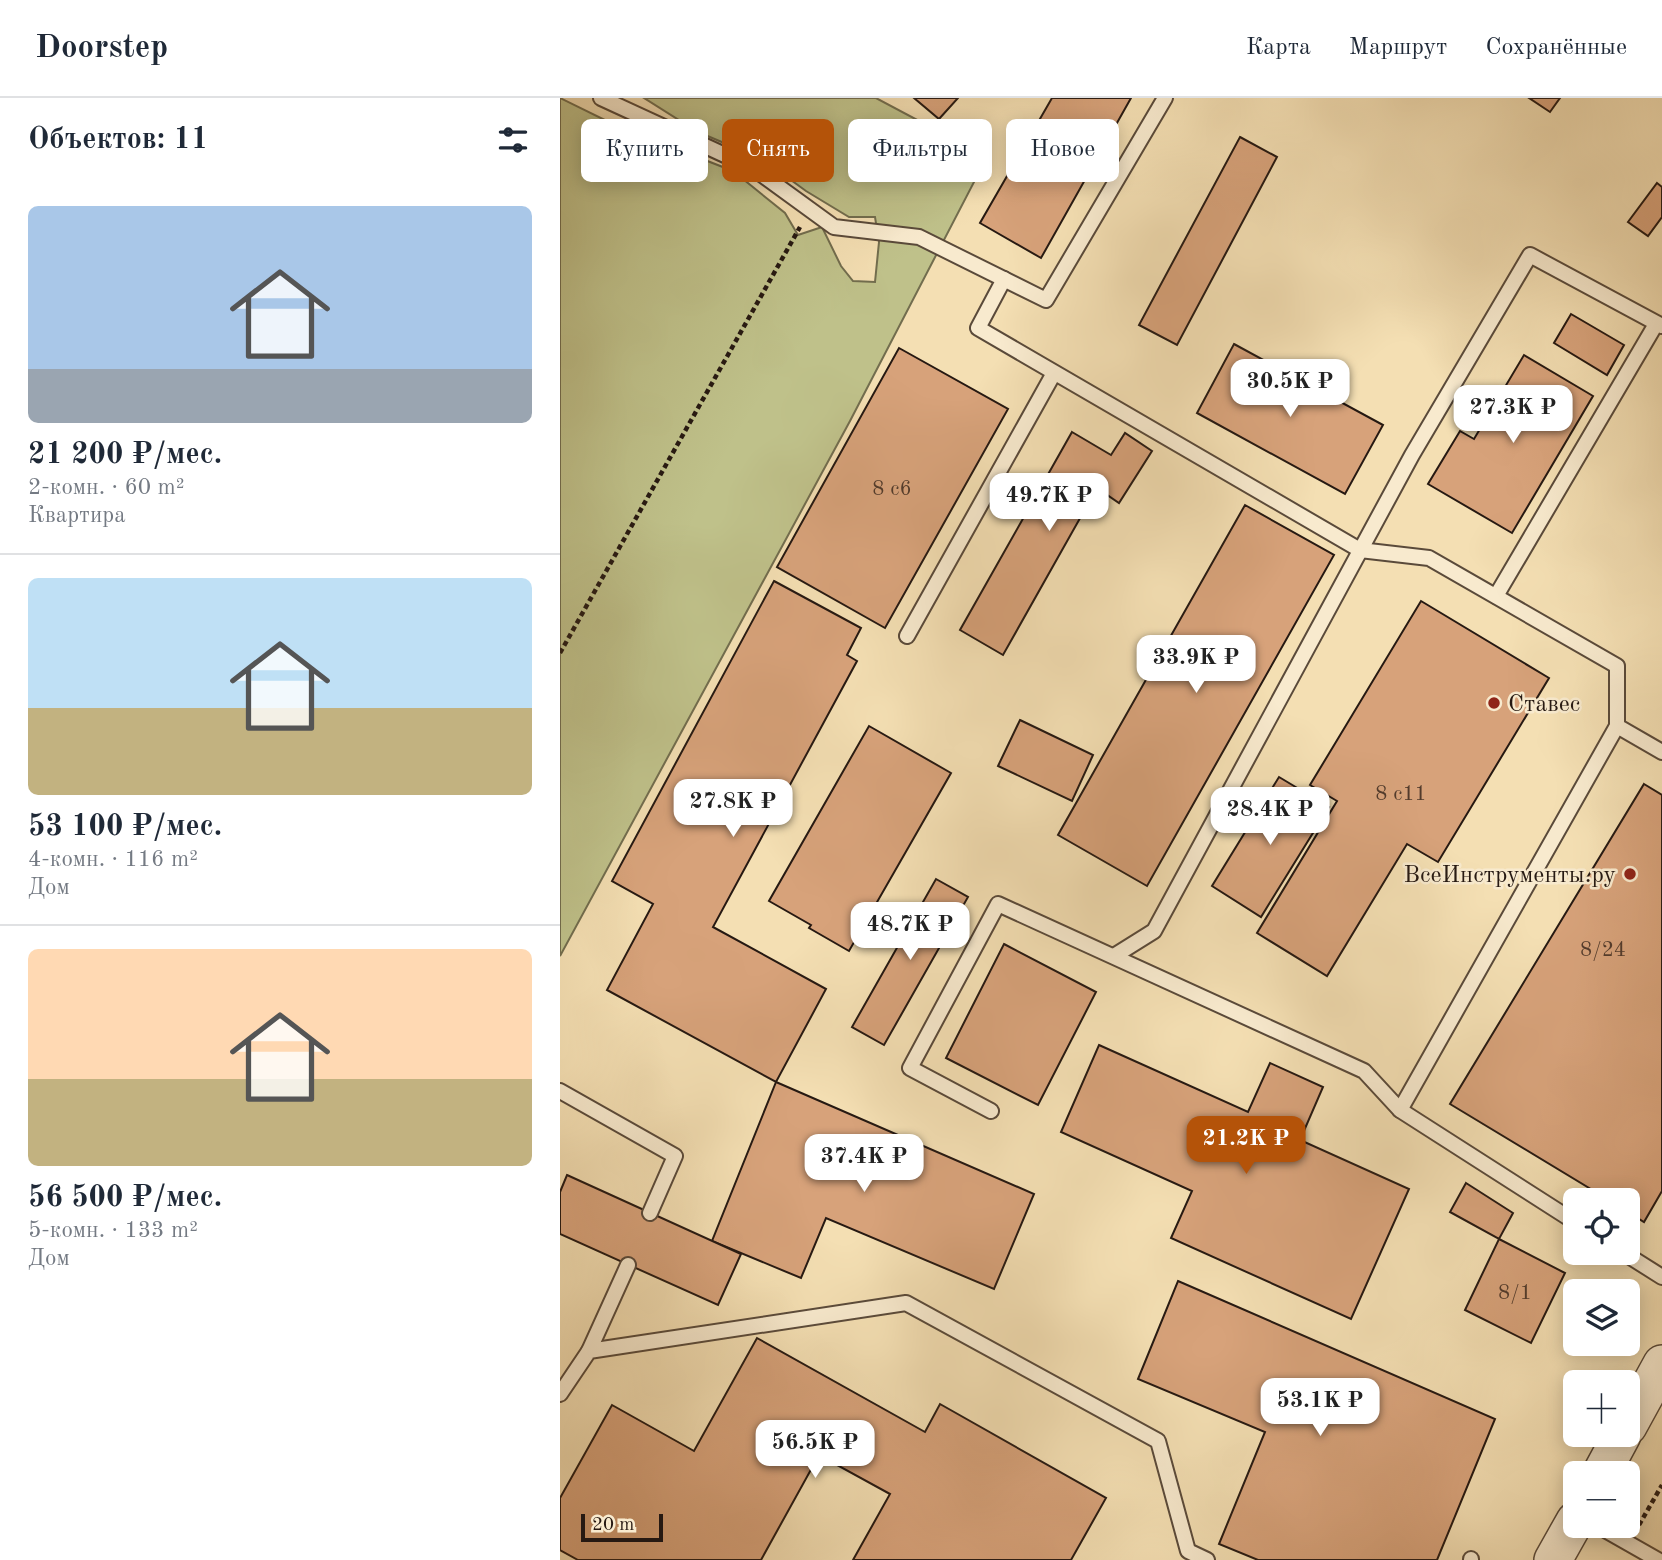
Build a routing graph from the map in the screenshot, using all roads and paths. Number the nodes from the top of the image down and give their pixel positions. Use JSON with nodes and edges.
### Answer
{"nodes":[{"id":1,"x":601,"y":98,"type":"edge"},
{"id":2,"x":1165,"y":98,"type":"edge"},
{"id":3,"x":810,"y":209,"type":"junction"},
{"id":4,"x":1004,"y":279,"type":"junction"},
{"id":5,"x":1659,"y":325,"type":"edge"},
{"id":6,"x":1054,"y":373,"type":"junction"},
{"id":7,"x":1360,"y":550,"type":"junction"},
{"id":8,"x":1496,"y":596,"type":"junction"},
{"id":9,"x":907,"y":636,"type":"dead end"},
{"id":10,"x":560,"y":653,"type":"edge"},
{"id":11,"x":1617,"y":726,"type":"junction"},
{"id":12,"x":1662,"y":752,"type":"edge"},
{"id":13,"x":1114,"y":956,"type":"junction"},
{"id":14,"x":560,"y":1091,"type":"edge"},
{"id":15,"x":1400,"y":1110,"type":"junction"},
{"id":16,"x":991,"y":1111,"type":"dead end"},
{"id":17,"x":650,"y":1213,"type":"dead end"},
{"id":18,"x":1563,"y":1214,"type":"edge"},
{"id":19,"x":1640,"y":1263,"type":"edge"},
{"id":20,"x":628,"y":1265,"type":"dead end"},
{"id":21,"x":1662,"y":1277,"type":"edge"},
{"id":22,"x":589,"y":1351,"type":"junction"},
{"id":23,"x":1662,"y":1364,"type":"edge"},
{"id":24,"x":560,"y":1394,"type":"edge"},
{"id":25,"x":1640,"y":1404,"type":"edge"},
{"id":26,"x":1662,"y":1485,"type":"edge"},
{"id":27,"x":1565,"y":1538,"type":"edge"},
{"id":28,"x":1619,"y":1538,"type":"edge"},
{"id":29,"x":1629,"y":1544,"type":"junction"},
{"id":30,"x":1207,"y":1560,"type":"edge"},
{"id":31,"x":1553,"y":1560,"type":"edge"},
{"id":32,"x":1658,"y":1560,"type":"edge"}],
"edges":[{"from":1,"to":3,"type":"lane"},
{"from":2,"to":4,"type":"lane"},
{"from":3,"to":4,"type":"lane"},
{"from":3,"to":10,"type":"path"},
{"from":4,"to":6,"type":"lane"},
{"from":5,"to":7,"type":"lane"},
{"from":5,"to":8,"type":"lane"},
{"from":6,"to":7,"type":"lane"},
{"from":6,"to":9,"type":"lane"},
{"from":7,"to":8,"type":"lane"},
{"from":7,"to":13,"type":"lane"},
{"from":8,"to":11,"type":"lane"},
{"from":11,"to":12,"type":"lane"},
{"from":11,"to":15,"type":"lane"},
{"from":13,"to":15,"type":"lane"},
{"from":13,"to":16,"type":"lane"},
{"from":14,"to":17,"type":"lane"},
{"from":15,"to":18,"type":"lane"},
{"from":19,"to":21,"type":"lane"},
{"from":20,"to":22,"type":"lane"},
{"from":22,"to":24,"type":"lane"},
{"from":22,"to":30,"type":"lane"},
{"from":23,"to":25,"type":"street"},
{"from":26,"to":29,"type":"path"},
{"from":27,"to":31,"type":"street"},
{"from":28,"to":29,"type":"lane"},
{"from":29,"to":32,"type":"lane"}]}
